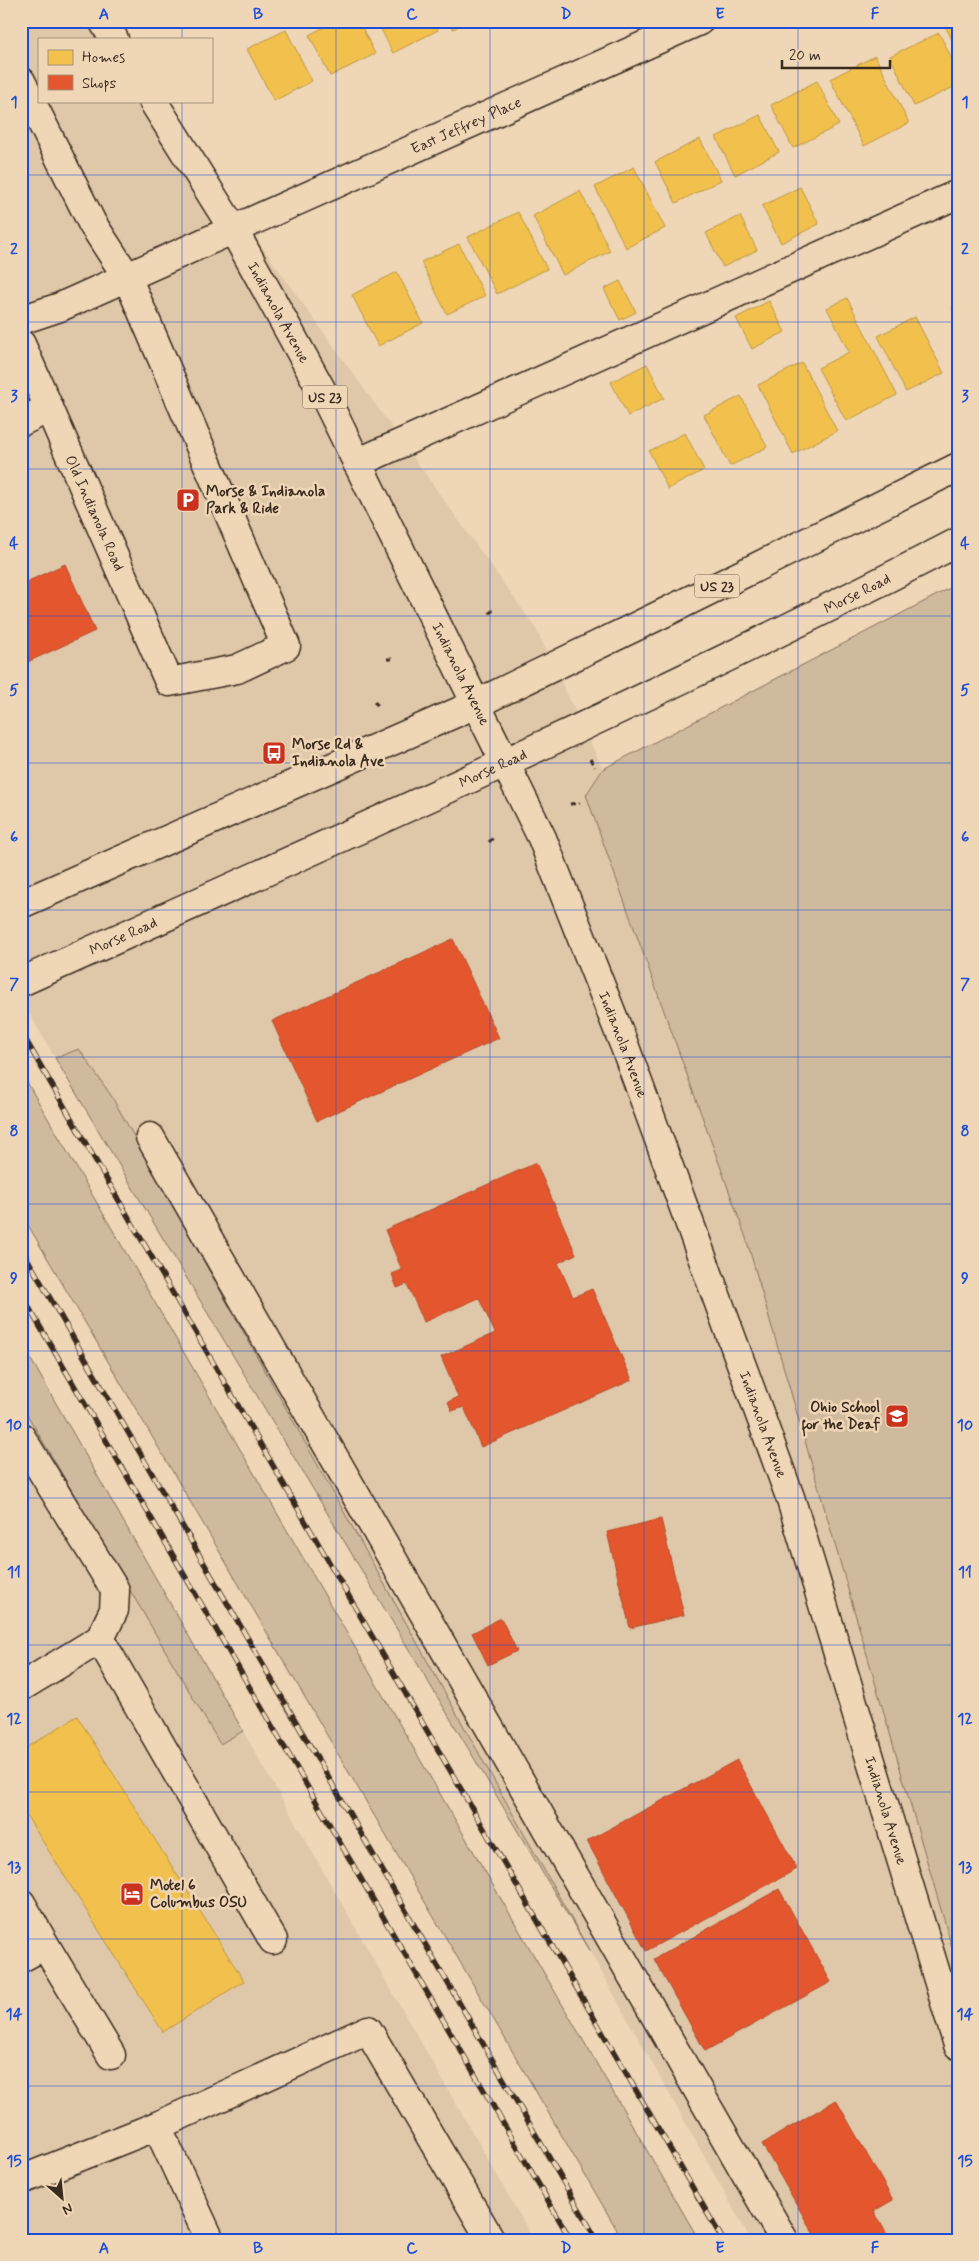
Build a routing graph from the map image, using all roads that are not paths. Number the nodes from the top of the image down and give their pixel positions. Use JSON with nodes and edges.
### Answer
{"nodes":[{"id":1,"x":103,"y":21,"type":"edge"},
{"id":2,"x":700,"y":21,"type":"edge"},
{"id":3,"x":113,"y":38,"type":"edge"},
{"id":4,"x":21,"y":81,"type":"edge"},
{"id":5,"x":154,"y":102,"type":"edge"},
{"id":6,"x":958,"y":194,"type":"edge"},
{"id":7,"x":233,"y":229,"type":"junction"},
{"id":8,"x":127,"y":277,"type":"junction"},
{"id":9,"x":21,"y":320,"type":"edge"},
{"id":10,"x":21,"y":344,"type":"edge"},
{"id":11,"x":49,"y":408,"type":"junction"},
{"id":12,"x":21,"y":422,"type":"edge"},
{"id":13,"x":357,"y":464,"type":"junction"},
{"id":14,"x":958,"y":467,"type":"edge"},
{"id":15,"x":958,"y":542,"type":"edge"},
{"id":16,"x":476,"y":704,"type":"junction"},
{"id":17,"x":505,"y":764,"type":"junction"},
{"id":18,"x":21,"y":904,"type":"edge"},
{"id":19,"x":21,"y":982,"type":"edge"},
{"id":20,"x":150,"y":1137,"type":"dead end"},
{"id":21,"x":21,"y":1437,"type":"edge"},
{"id":22,"x":100,"y":1639,"type":"junction"},
{"id":23,"x":21,"y":1688,"type":"edge"},
{"id":24,"x":21,"y":1903,"type":"edge"},
{"id":25,"x":273,"y":1940,"type":"dead end"},
{"id":26,"x":45,"y":1945,"type":"junction"},
{"id":27,"x":21,"y":1958,"type":"edge"},
{"id":28,"x":958,"y":2045,"type":"edge"},
{"id":29,"x":111,"y":2055,"type":"dead end"},
{"id":30,"x":158,"y":2126,"type":"junction"},
{"id":31,"x":21,"y":2180,"type":"edge"},
{"id":32,"x":210,"y":2240,"type":"edge"},
{"id":33,"x":491,"y":2240,"type":"edge"},
{"id":34,"x":784,"y":2240,"type":"edge"}],
"edges":[{"from":1,"to":3,"type":"main road"},
{"from":2,"to":7,"type":"main road","name":"East Jeffrey Place"},
{"from":4,"to":8,"type":"main road"},
{"from":5,"to":7,"type":"main road","name":"Indianola Avenue","number":"US 23"},
{"from":6,"to":13,"type":"main road"},
{"from":7,"to":8,"type":"main road","name":"East Jeffrey Place"},
{"from":7,"to":13,"type":"main road","name":"Indianola Avenue","number":"US 23"},
{"from":8,"to":9,"type":"main road","name":"East Jeffrey Place"},
{"from":8,"to":11,"type":"main road","name":"Old Indianola Road"},
{"from":10,"to":11,"type":"main road","name":"Old Indianola Road"},
{"from":11,"to":12,"type":"main road"},
{"from":13,"to":16,"type":"main road","name":"Indianola Avenue","number":"US 23"},
{"from":14,"to":16,"type":"main road","number":"US 23"},
{"from":15,"to":17,"type":"main road","name":"Morse Road"},
{"from":16,"to":17,"type":"main road","name":"Indianola Avenue","number":"US 23"},
{"from":16,"to":18,"type":"main road"},
{"from":17,"to":19,"type":"main road","name":"Morse Road"},
{"from":17,"to":28,"type":"main road","name":"Indianola Avenue"},
{"from":20,"to":34,"type":"main road"},
{"from":21,"to":22,"type":"main road"},
{"from":22,"to":23,"type":"main road"},
{"from":22,"to":25,"type":"main road"},
{"from":24,"to":26,"type":"main road"},
{"from":26,"to":27,"type":"main road"},
{"from":26,"to":29,"type":"main road"},
{"from":30,"to":31,"type":"main road"},
{"from":30,"to":32,"type":"main road"},
{"from":30,"to":33,"type":"main road"}]}
